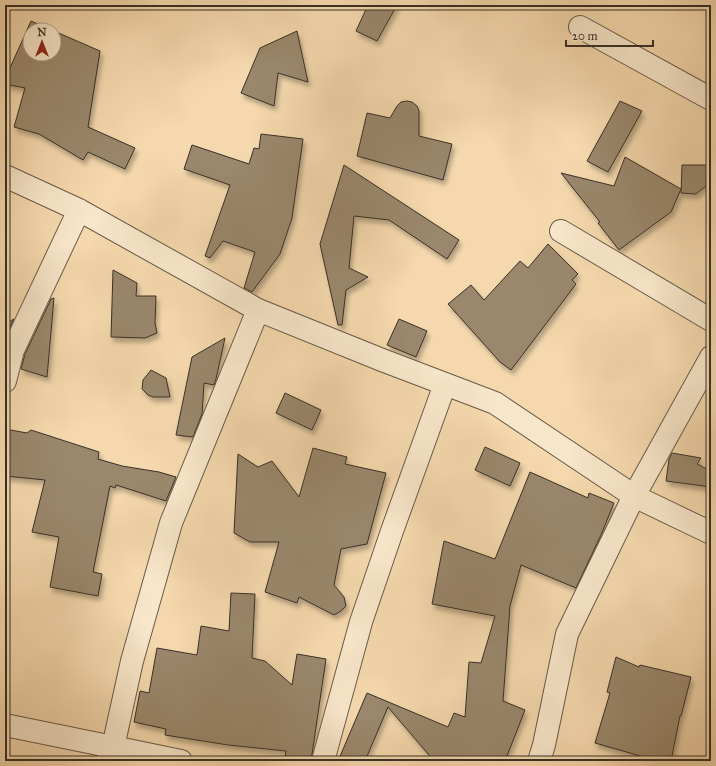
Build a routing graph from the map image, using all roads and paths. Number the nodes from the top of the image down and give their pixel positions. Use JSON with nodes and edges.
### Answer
{"nodes":[{"id":1,"x":580,"y":27,"type":"dead end"},
{"id":2,"x":711,"y":99,"type":"edge"},
{"id":3,"x":5,"y":176,"type":"edge"},
{"id":4,"x":79,"y":210,"type":"junction"},
{"id":5,"x":561,"y":231,"type":"dead end"},
{"id":6,"x":258,"y":310,"type":"junction"},
{"id":7,"x":711,"y":320,"type":"edge"},
{"id":8,"x":9,"y":348,"type":"edge"},
{"id":9,"x":711,"y":358,"type":"edge"},
{"id":10,"x":5,"y":381,"type":"edge"},
{"id":11,"x":445,"y":384,"type":"junction"},
{"id":12,"x":634,"y":496,"type":"junction"},
{"id":13,"x":711,"y":533,"type":"edge"},
{"id":14,"x":5,"y":725,"type":"edge"},
{"id":15,"x":110,"y":754,"type":"edge"},
{"id":16,"x":181,"y":761,"type":"edge"},
{"id":17,"x":323,"y":761,"type":"edge"},
{"id":18,"x":539,"y":761,"type":"edge"}],
"edges":[{"from":1,"to":2,"type":"street"},
{"from":3,"to":4,"type":"street"},
{"from":4,"to":6,"type":"street"},
{"from":4,"to":8,"type":"street"},
{"from":5,"to":7,"type":"street"},
{"from":6,"to":11,"type":"street"},
{"from":6,"to":15,"type":"street"},
{"from":8,"to":10,"type":"street"},
{"from":9,"to":12,"type":"street"},
{"from":11,"to":12,"type":"street"},
{"from":11,"to":17,"type":"street"},
{"from":12,"to":13,"type":"street"},
{"from":12,"to":18,"type":"street"},
{"from":14,"to":15,"type":"street"},
{"from":15,"to":16,"type":"street"}]}
